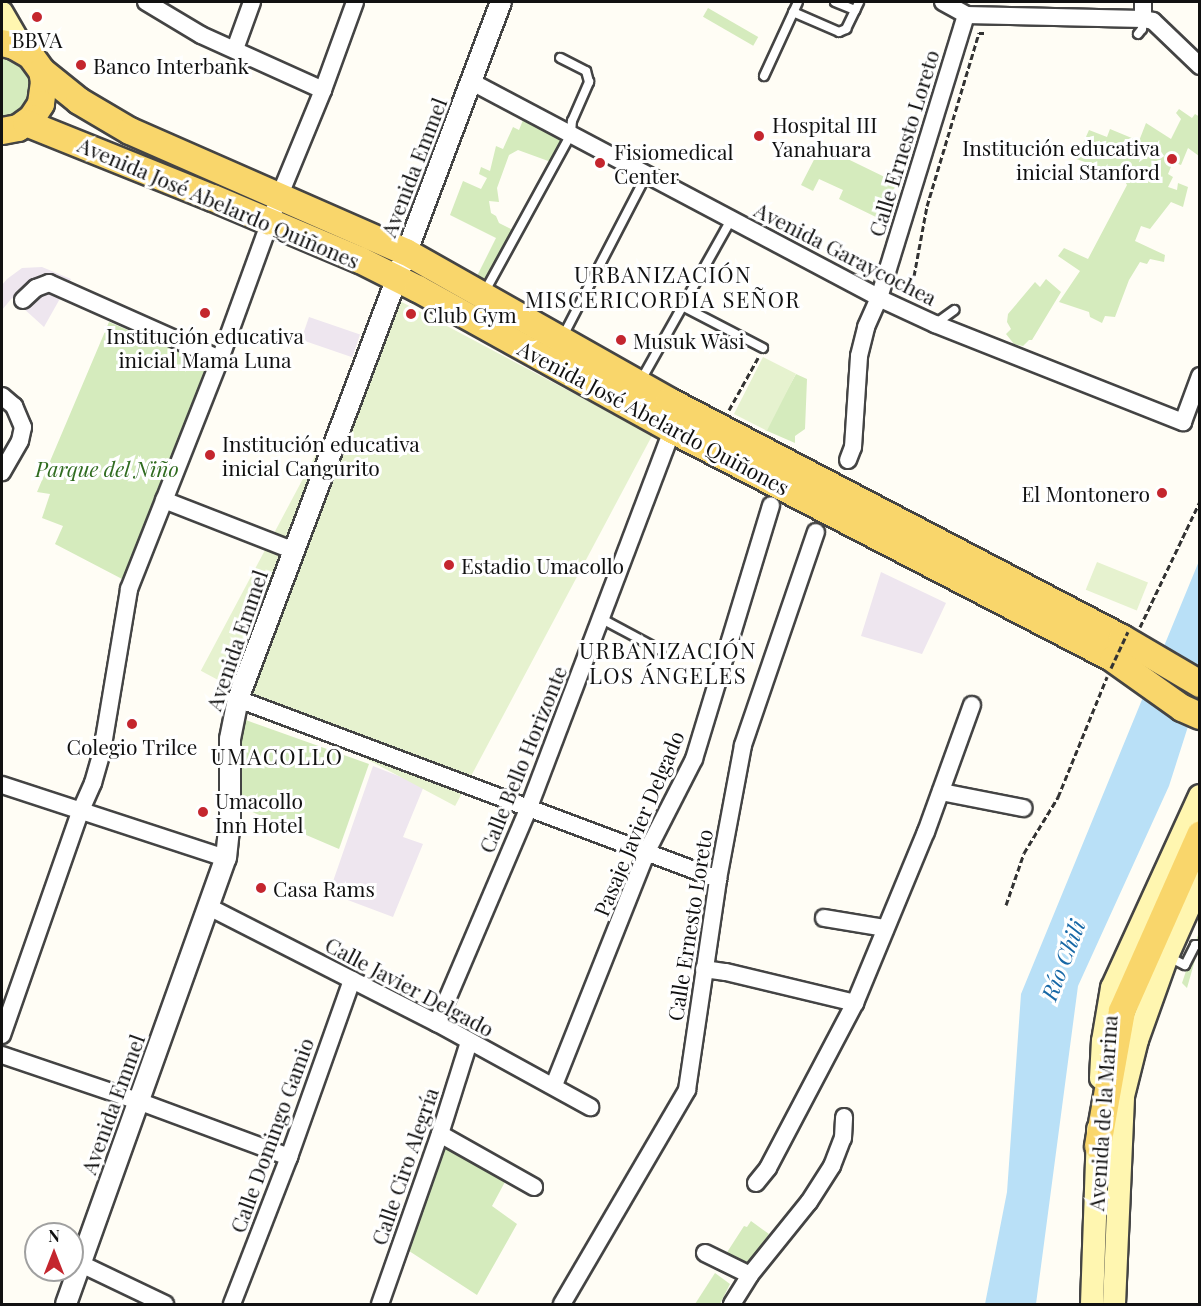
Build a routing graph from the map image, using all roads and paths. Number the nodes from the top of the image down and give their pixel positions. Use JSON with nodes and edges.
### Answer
{"nodes":[{"id":1,"x":146,"y":2,"type":"edge"},
{"id":2,"x":252,"y":2,"type":"edge"},
{"id":3,"x":355,"y":2,"type":"edge"},
{"id":4,"x":501,"y":2,"type":"edge"},
{"id":5,"x":798,"y":2,"type":"edge"},
{"id":6,"x":835,"y":2,"type":"edge"},
{"id":7,"x":943,"y":2,"type":"edge"},
{"id":8,"x":1143,"y":2,"type":"edge"},
{"id":9,"x":857,"y":6,"type":"edge"},
{"id":10,"x":793,"y":12,"type":"junction"},
{"id":11,"x":2,"y":13,"type":"edge"},
{"id":12,"x":966,"y":15,"type":"junction"},
{"id":13,"x":1141,"y":26,"type":"junction"},
{"id":14,"x":990,"y":33,"type":"dead end"},
{"id":15,"x":13,"y":47,"type":"edge"},
{"id":16,"x":235,"y":49,"type":"junction"},
{"id":17,"x":560,"y":57,"type":"dead end"},
{"id":18,"x":1200,"y":66,"type":"edge"},
{"id":19,"x":42,"y":71,"type":"junction"},
{"id":20,"x":764,"y":76,"type":"dead end"},
{"id":21,"x":470,"y":81,"type":"junction"},
{"id":22,"x":323,"y":90,"type":"junction"},
{"id":23,"x":26,"y":123,"type":"junction"},
{"id":24,"x":2,"y":131,"type":"edge"},
{"id":25,"x":571,"y":134,"type":"junction"},
{"id":26,"x":646,"y":174,"type":"junction"},
{"id":27,"x":279,"y":197,"type":"junction"},
{"id":28,"x":730,"y":219,"type":"junction"},
{"id":29,"x":270,"y":222,"type":"junction"},
{"id":30,"x":406,"y":252,"type":"junction"},
{"id":31,"x":396,"y":279,"type":"junction"},
{"id":32,"x":482,"y":296,"type":"junction"},
{"id":33,"x":879,"y":297,"type":"junction"},
{"id":34,"x":23,"y":300,"type":"dead end"},
{"id":35,"x":911,"y":300,"type":"dead end"},
{"id":36,"x":684,"y":307,"type":"junction"},
{"id":37,"x":954,"y":310,"type":"dead end"},
{"id":38,"x":935,"y":324,"type":"junction"},
{"id":39,"x":561,"y":341,"type":"junction"},
{"id":40,"x":764,"y":348,"type":"joint"},
{"id":41,"x":220,"y":359,"type":"junction"},
{"id":42,"x":1200,"y":376,"type":"edge"},
{"id":43,"x":639,"y":384,"type":"junction"},
{"id":44,"x":2,"y":396,"type":"edge"},
{"id":45,"x":727,"y":415,"type":"dead end"},
{"id":46,"x":677,"y":418,"type":"junction"},
{"id":47,"x":848,"y":460,"type":"dead end"},
{"id":48,"x":2,"y":472,"type":"edge"},
{"id":49,"x":164,"y":500,"type":"junction"},
{"id":50,"x":1200,"y":501,"type":"edge"},
{"id":51,"x":771,"y":505,"type":"dead end"},
{"id":52,"x":816,"y":532,"type":"dead end"},
{"id":53,"x":292,"y":550,"type":"junction"},
{"id":54,"x":602,"y":619,"type":"junction"},
{"id":55,"x":1119,"y":649,"type":"junction"},
{"id":56,"x":660,"y":650,"type":"dead end"},
{"id":57,"x":1197,"y":683,"type":"edge"},
{"id":58,"x":238,"y":699,"type":"junction"},
{"id":59,"x":972,"y":705,"type":"dead end"},
{"id":60,"x":1194,"y":716,"type":"edge"},
{"id":61,"x":2,"y":785,"type":"edge"},
{"id":62,"x":940,"y":792,"type":"junction"},
{"id":63,"x":1200,"y":796,"type":"edge"},
{"id":64,"x":529,"y":807,"type":"junction"},
{"id":65,"x":1023,"y":808,"type":"dead end"},
{"id":66,"x":81,"y":810,"type":"junction"},
{"id":67,"x":1200,"y":835,"type":"edge"},
{"id":68,"x":647,"y":851,"type":"junction"},
{"id":69,"x":226,"y":858,"type":"junction"},
{"id":70,"x":718,"y":879,"type":"junction"},
{"id":71,"x":1200,"y":882,"type":"edge"},
{"id":72,"x":1200,"y":896,"type":"edge"},
{"id":73,"x":1006,"y":905,"type":"dead end"},
{"id":74,"x":209,"y":907,"type":"junction"},
{"id":75,"x":824,"y":918,"type":"dead end"},
{"id":76,"x":885,"y":928,"type":"junction"},
{"id":77,"x":1200,"y":945,"type":"edge"},
{"id":78,"x":1172,"y":946,"type":"junction"},
{"id":79,"x":704,"y":969,"type":"junction"},
{"id":80,"x":352,"y":980,"type":"junction"},
{"id":81,"x":855,"y":1003,"type":"junction"},
{"id":82,"x":437,"y":1023,"type":"junction"},
{"id":83,"x":2,"y":1035,"type":"edge"},
{"id":84,"x":469,"y":1042,"type":"junction"},
{"id":85,"x":2,"y":1054,"type":"edge"},
{"id":86,"x":554,"y":1085,"type":"junction"},
{"id":87,"x":138,"y":1101,"type":"junction"},
{"id":88,"x":590,"y":1107,"type":"dead end"},
{"id":89,"x":844,"y":1117,"type":"dead end"},
{"id":90,"x":440,"y":1134,"type":"junction"},
{"id":91,"x":1098,"y":1146,"type":"junction"},
{"id":92,"x":289,"y":1157,"type":"junction"},
{"id":93,"x":756,"y":1183,"type":"dead end"},
{"id":94,"x":534,"y":1186,"type":"dead end"},
{"id":95,"x":705,"y":1253,"type":"dead end"},
{"id":96,"x":84,"y":1255,"type":"edge"},
{"id":97,"x":84,"y":1265,"type":"edge"},
{"id":98,"x":750,"y":1275,"type":"junction"},
{"id":99,"x":74,"y":1282,"type":"edge"},
{"id":100,"x":66,"y":1305,"type":"edge"},
{"id":101,"x":165,"y":1305,"type":"edge"},
{"id":102,"x":232,"y":1305,"type":"edge"},
{"id":103,"x":380,"y":1305,"type":"edge"},
{"id":104,"x":562,"y":1305,"type":"edge"},
{"id":105,"x":732,"y":1305,"type":"edge"},
{"id":106,"x":1092,"y":1305,"type":"edge"},
{"id":107,"x":1114,"y":1305,"type":"edge"}],
"edges":[{"from":1,"to":16,"type":"street"},
{"from":2,"to":16,"type":"street"},
{"from":3,"to":22,"type":"street"},
{"from":4,"to":21,"type":"street","name":"Avenida Emmel"},
{"from":5,"to":10,"type":"lane"},
{"from":6,"to":9,"type":"lane"},
{"from":7,"to":12,"type":"street"},
{"from":8,"to":13,"type":"street"},
{"from":9,"to":10,"type":"lane"},
{"from":10,"to":20,"type":"lane"},
{"from":11,"to":15,"type":"main road"},
{"from":12,"to":13,"type":"street"},
{"from":12,"to":33,"type":"street","name":"Calle Ernesto Loreto"},
{"from":13,"to":18,"type":"street"},
{"from":14,"to":35,"type":"path"},
{"from":15,"to":19,"type":"main road","name":"Avenida José Abelardo Quiñones"},
{"from":16,"to":22,"type":"street"},
{"from":17,"to":25,"type":"lane"},
{"from":19,"to":23,"type":"main road"},
{"from":19,"to":27,"type":"main road","name":"Avenida José Abelardo Quiñones"},
{"from":21,"to":25,"type":"street","name":"Avenida Garaycochea"},
{"from":21,"to":30,"type":"street","name":"Avenida Emmel"},
{"from":22,"to":27,"type":"street"},
{"from":23,"to":24,"type":"main road"},
{"from":23,"to":29,"type":"main road","name":"Avenida José Abelardo Quiñones"},
{"from":25,"to":26,"type":"street","name":"Avenida Garaycochea"},
{"from":25,"to":32,"type":"lane"},
{"from":26,"to":28,"type":"street","name":"Avenida Garaycochea"},
{"from":26,"to":39,"type":"lane"},
{"from":27,"to":29,"type":"street"},
{"from":27,"to":30,"type":"main road","name":"Avenida José Abelardo Quiñones"},
{"from":28,"to":33,"type":"street","name":"Avenida Garaycochea"},
{"from":28,"to":36,"type":"lane"},
{"from":29,"to":31,"type":"main road","name":"Avenida José Abelardo Quiñones"},
{"from":29,"to":41,"type":"street"},
{"from":30,"to":31,"type":"street","name":"Avenida Emmel"},
{"from":30,"to":32,"type":"main road","name":"Avenida José Abelardo Quiñones"},
{"from":31,"to":46,"type":"main road","name":"Avenida José Abelardo Quiñones"},
{"from":31,"to":53,"type":"street","name":"Avenida Emmel"},
{"from":32,"to":39,"type":"main road","name":"Avenida José Abelardo Quiñones"},
{"from":33,"to":38,"type":"street","name":"Avenida Garaycochea"},
{"from":33,"to":47,"type":"street","name":"Calle Ernesto Loreto"},
{"from":34,"to":41,"type":"street"},
{"from":36,"to":40,"type":"lane"},
{"from":36,"to":43,"type":"lane"},
{"from":37,"to":38,"type":"lane"},
{"from":38,"to":42,"type":"street","name":"Avenida Garaycochea"},
{"from":39,"to":43,"type":"main road","name":"Avenida José Abelardo Quiñones"},
{"from":40,"to":45,"type":"path"},
{"from":41,"to":49,"type":"street"},
{"from":43,"to":46,"type":"main road","name":"Avenida José Abelardo Quiñones"},
{"from":44,"to":48,"type":"street"},
{"from":46,"to":54,"type":"street","name":"Calle Bello Horizonte"},
{"from":46,"to":55,"type":"main road","name":"Avenida José Abelardo Quiñones"},
{"from":49,"to":53,"type":"street"},
{"from":49,"to":66,"type":"street"},
{"from":50,"to":55,"type":"path"},
{"from":51,"to":68,"type":"street","name":"Pasaje Javier Delgado"},
{"from":52,"to":70,"type":"street","name":"Calle Ernesto Loreto"},
{"from":53,"to":58,"type":"street","name":"Avenida Emmel"},
{"from":54,"to":56,"type":"lane"},
{"from":54,"to":64,"type":"street","name":"Calle Bello Horizonte"},
{"from":55,"to":55,"type":"path","bridge":true},
{"from":55,"to":57,"type":"main road","name":"Avenida José Abelardo Quiñones"},
{"from":55,"to":60,"type":"main road","name":"Avenida José Abelardo Quiñones"},
{"from":55,"to":73,"type":"path"},
{"from":58,"to":64,"type":"street"},
{"from":58,"to":69,"type":"street","name":"Avenida Emmel"},
{"from":59,"to":62,"type":"street"},
{"from":61,"to":66,"type":"street"},
{"from":62,"to":65,"type":"street"},
{"from":62,"to":76,"type":"street"},
{"from":63,"to":91,"type":"main road","name":"Avenida de la Marina"},
{"from":64,"to":68,"type":"street"},
{"from":64,"to":82,"type":"street","name":"Calle Bello Horizonte"},
{"from":66,"to":69,"type":"street"},
{"from":66,"to":83,"type":"street"},
{"from":67,"to":91,"type":"main road"},
{"from":68,"to":70,"type":"street"},
{"from":68,"to":86,"type":"street","name":"Pasaje Javier Delgado"},
{"from":69,"to":74,"type":"street","name":"Avenida Emmel"},
{"from":70,"to":79,"type":"street","name":"Calle Ernesto Loreto"},
{"from":71,"to":78,"type":"main road","name":"Avenida de la Marina"},
{"from":72,"to":78,"type":"main road"},
{"from":74,"to":80,"type":"street","name":"Calle Javier Delgado"},
{"from":74,"to":87,"type":"street","name":"Avenida Emmel"},
{"from":75,"to":76,"type":"street"},
{"from":76,"to":81,"type":"street"},
{"from":77,"to":78,"type":"lane"},
{"from":78,"to":107,"type":"main road","name":"Avenida de la Marina"},
{"from":79,"to":81,"type":"street"},
{"from":79,"to":104,"type":"street","name":"Calle Ernesto Loreto"},
{"from":80,"to":82,"type":"street","name":"Calle Javier Delgado"},
{"from":80,"to":92,"type":"street","name":"Calle Domingo Gamio"},
{"from":81,"to":93,"type":"street"},
{"from":82,"to":84,"type":"street","name":"Calle Javier Delgado"},
{"from":84,"to":86,"type":"street","name":"Calle Javier Delgado"},
{"from":84,"to":90,"type":"street","name":"Calle Ciro Alegría"},
{"from":85,"to":87,"type":"street"},
{"from":86,"to":88,"type":"street","name":"Calle Javier Delgado"},
{"from":87,"to":92,"type":"street"},
{"from":87,"to":96,"type":"street","name":"Avenida Emmel"},
{"from":89,"to":98,"type":"street"},
{"from":90,"to":94,"type":"street"},
{"from":90,"to":103,"type":"street","name":"Calle Ciro Alegría"},
{"from":91,"to":106,"type":"main road","name":"Avenida de la Marina"},
{"from":92,"to":102,"type":"street","name":"Calle Domingo Gamio"},
{"from":95,"to":98,"type":"street"},
{"from":97,"to":101,"type":"street"},
{"from":98,"to":105,"type":"street"},
{"from":99,"to":100,"type":"street","name":"Avenida Emmel"}]}
